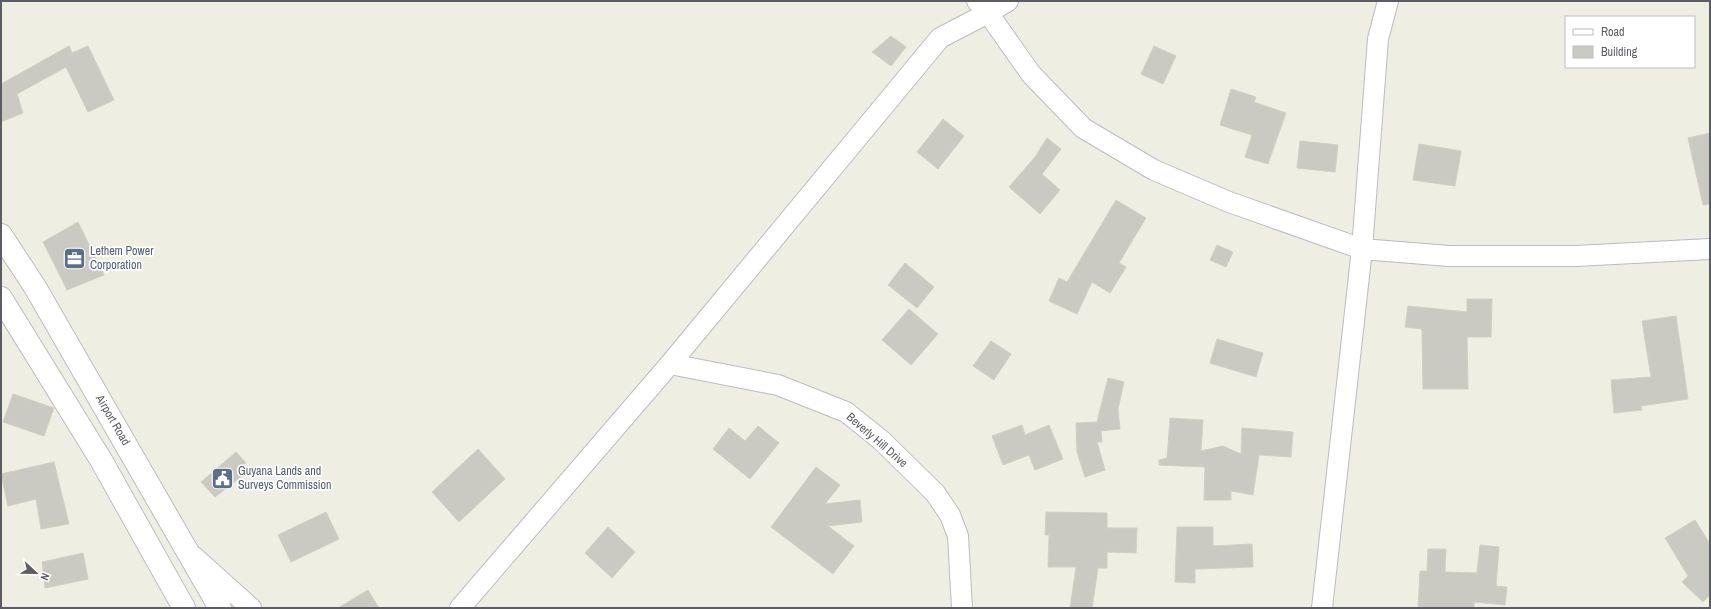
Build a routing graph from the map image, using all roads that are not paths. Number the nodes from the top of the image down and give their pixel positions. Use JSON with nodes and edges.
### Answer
{"nodes":[{"id":1,"x":1008,"y":1,"type":"edge"},
{"id":2,"x":1388,"y":1,"type":"edge"},
{"id":3,"x":982,"y":7,"type":"edge"},
{"id":4,"x":1,"y":235,"type":"edge"},
{"id":5,"x":1362,"y":249,"type":"junction"},
{"id":6,"x":1710,"y":249,"type":"edge"},
{"id":7,"x":1,"y":298,"type":"edge"},
{"id":8,"x":670,"y":364,"type":"junction"},
{"id":9,"x":127,"y":445,"type":"junction"},
{"id":10,"x":101,"y":460,"type":"junction"},
{"id":11,"x":186,"y":549,"type":"junction"},
{"id":12,"x":184,"y":608,"type":"edge"},
{"id":13,"x":220,"y":608,"type":"edge"},
{"id":14,"x":251,"y":608,"type":"edge"},
{"id":15,"x":460,"y":608,"type":"edge"},
{"id":16,"x":962,"y":608,"type":"edge"},
{"id":17,"x":1322,"y":608,"type":"edge"}],
"edges":[{"from":1,"to":3,"type":"street"},
{"from":2,"to":5,"type":"street"},
{"from":3,"to":5,"type":"street"},
{"from":3,"to":8,"type":"street"},
{"from":4,"to":9,"type":"street","name":"Airport Road"},
{"from":5,"to":6,"type":"street"},
{"from":5,"to":17,"type":"street"},
{"from":7,"to":10,"type":"street"},
{"from":8,"to":15,"type":"street"},
{"from":8,"to":16,"type":"street","name":"Beverly Hill Drive"},
{"from":9,"to":10,"type":"street"},
{"from":9,"to":11,"type":"street","name":"Airport Road"},
{"from":10,"to":12,"type":"street"},
{"from":11,"to":13,"type":"street","name":"Airport Road"},
{"from":11,"to":14,"type":"street"}]}
